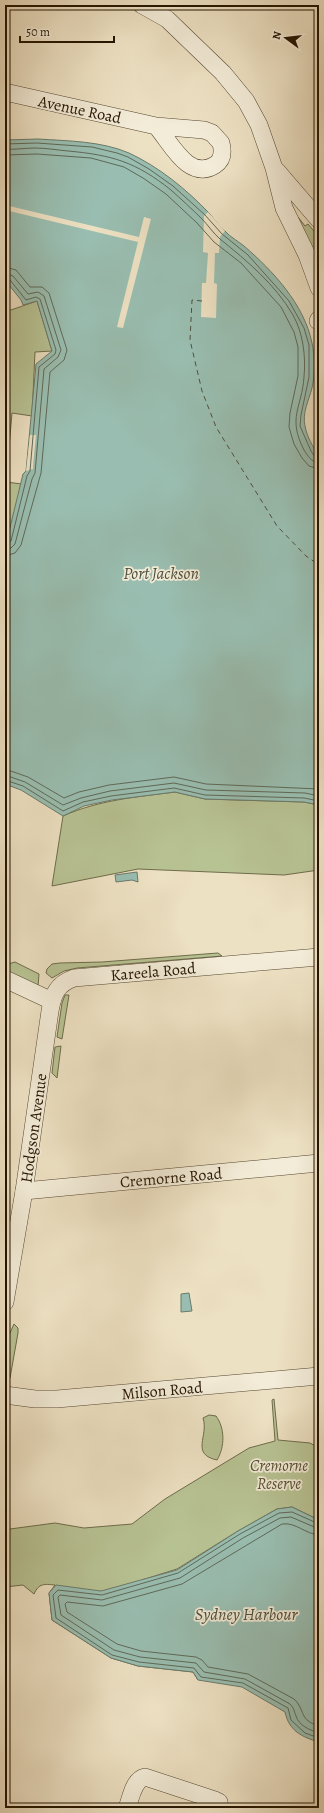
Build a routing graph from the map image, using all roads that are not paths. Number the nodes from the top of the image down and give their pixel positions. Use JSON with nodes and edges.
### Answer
{"nodes":[{"id":1,"x":142,"y":5,"type":"edge"},
{"id":2,"x":5,"y":92,"type":"edge"},
{"id":3,"x":156,"y":126,"type":"dead end"},
{"id":4,"x":274,"y":168,"type":"junction"},
{"id":5,"x":319,"y":220,"type":"edge"},
{"id":6,"x":319,"y":288,"type":"edge"},
{"id":7,"x":319,"y":957,"type":"edge"},
{"id":8,"x":5,"y":979,"type":"edge"},
{"id":9,"x":52,"y":1002,"type":"junction"},
{"id":10,"x":319,"y":1163,"type":"edge"},
{"id":11,"x":24,"y":1191,"type":"junction"},
{"id":12,"x":5,"y":1302,"type":"edge"},
{"id":13,"x":319,"y":1376,"type":"edge"},
{"id":14,"x":5,"y":1395,"type":"edge"},
{"id":15,"x":127,"y":1808,"type":"edge"},
{"id":16,"x":220,"y":1808,"type":"edge"}],
"edges":[{"from":1,"to":4,"type":"street"},
{"from":2,"to":3,"type":"street","name":"Avenue Road"},
{"from":4,"to":5,"type":"street"},
{"from":4,"to":6,"type":"street"},
{"from":7,"to":9,"type":"street","name":"Kareela Road"},
{"from":8,"to":9,"type":"street"},
{"from":9,"to":11,"type":"street","name":"Hodgson Avenue"},
{"from":10,"to":11,"type":"street","name":"Cremorne Road"},
{"from":11,"to":12,"type":"street","name":"Hodgson Avenue"},
{"from":13,"to":14,"type":"street","name":"Milson Road"},
{"from":15,"to":16,"type":"street"}]}
